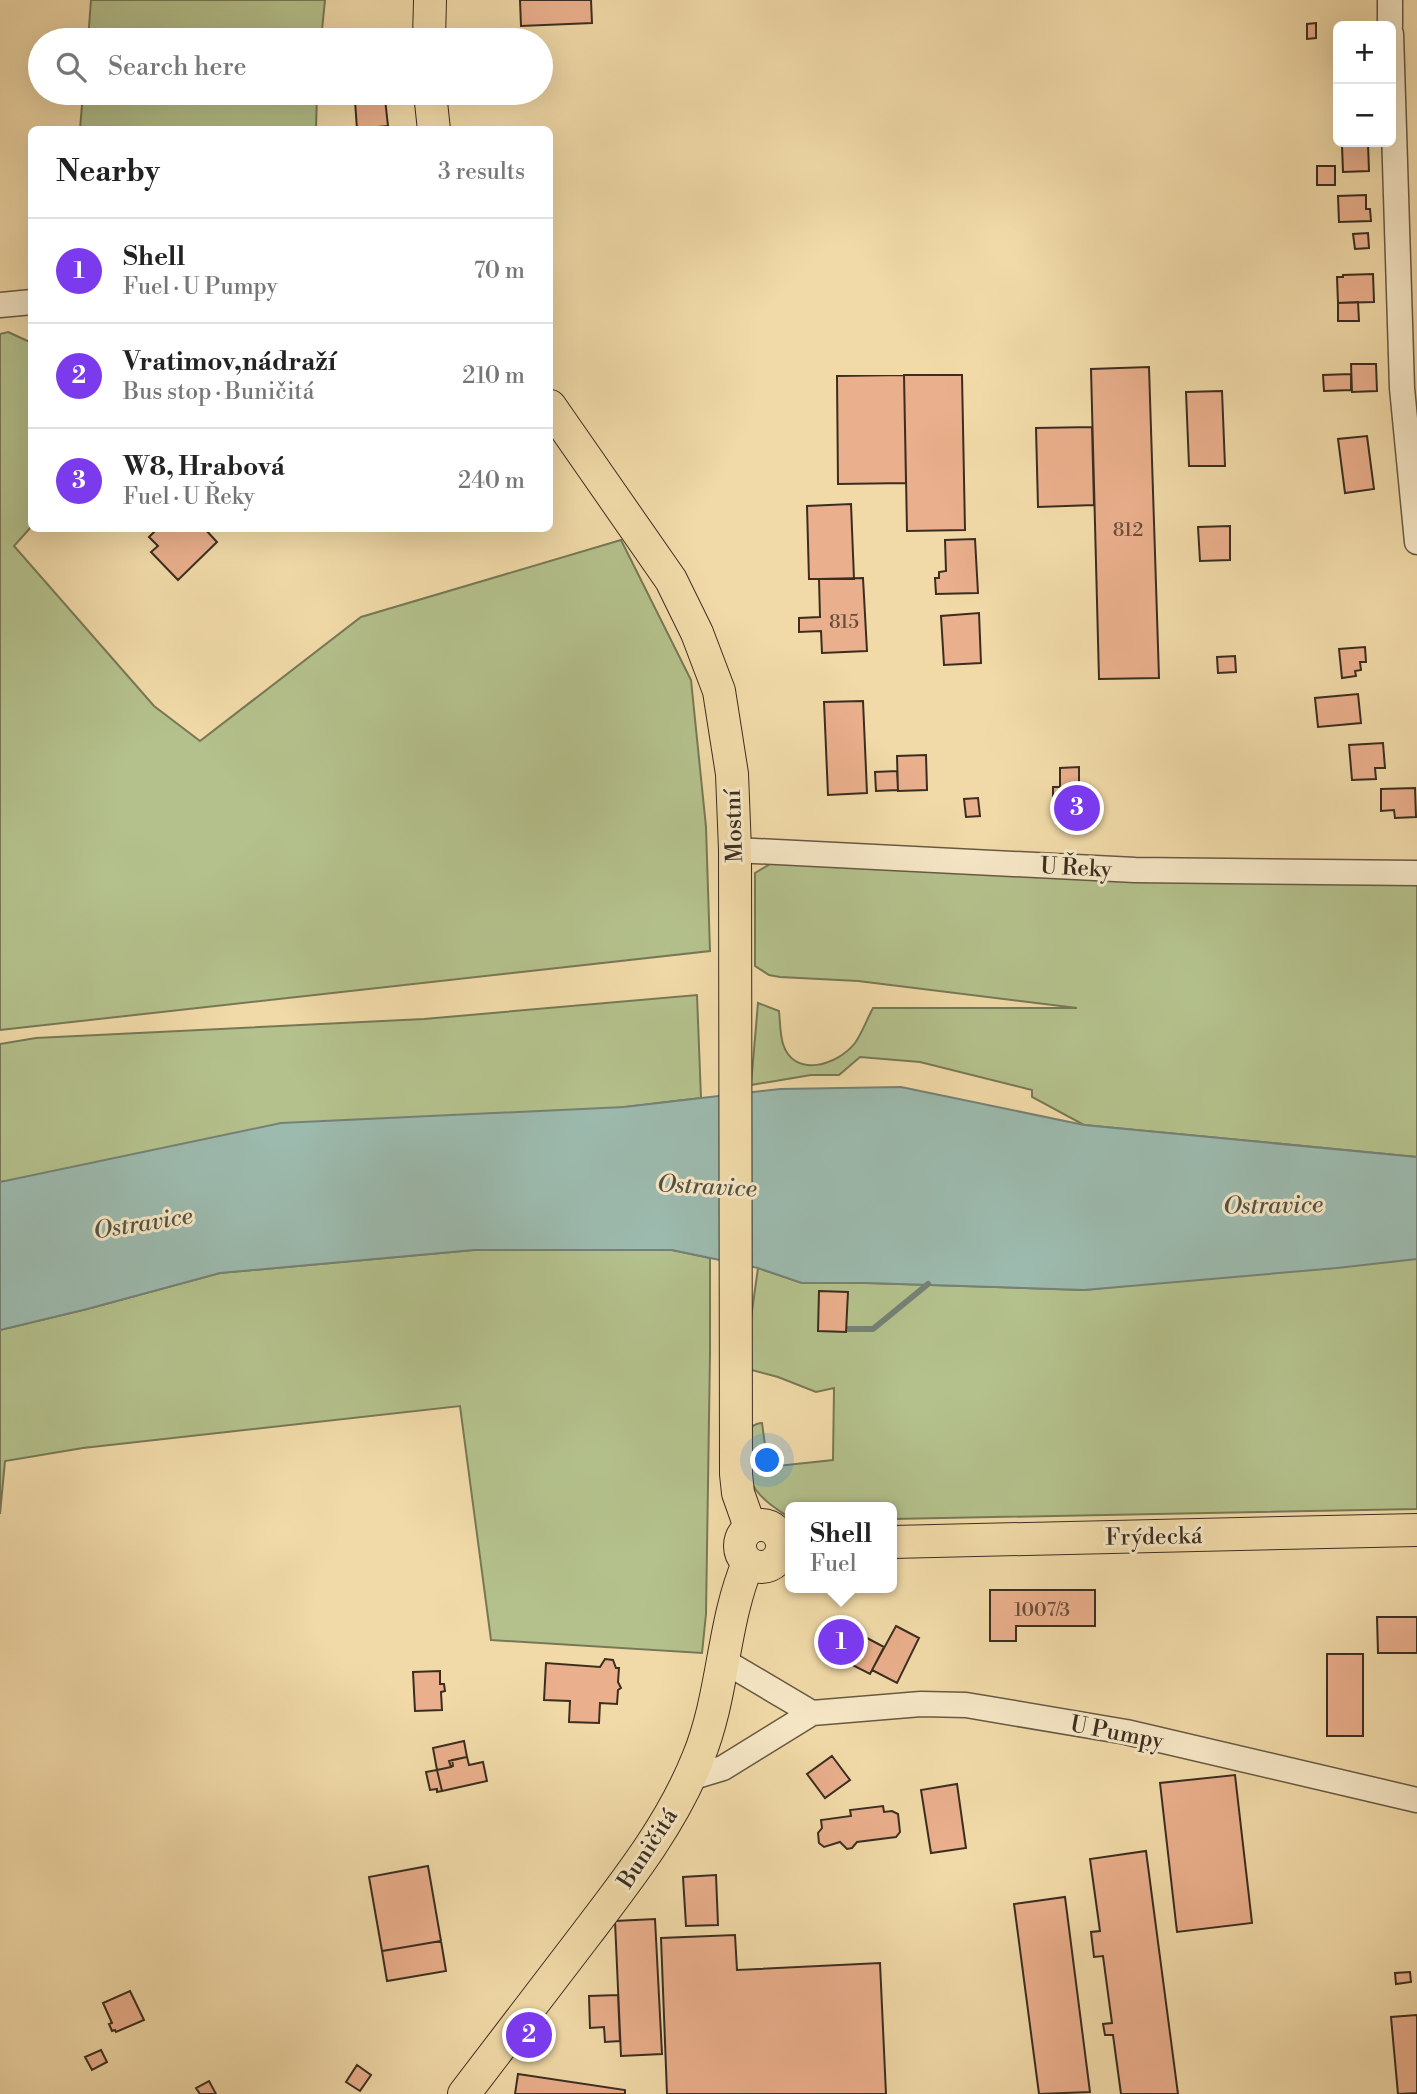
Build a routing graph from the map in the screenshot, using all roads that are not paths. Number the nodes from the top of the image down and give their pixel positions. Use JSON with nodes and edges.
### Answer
{"nodes":[{"id":1,"x":430,"y":0,"type":"edge"},
{"id":2,"x":1390,"y":0,"type":"edge"},
{"id":3,"x":1391,"y":21,"type":"edge"},
{"id":4,"x":429,"y":28,"type":"edge"},
{"id":5,"x":1393,"y":84,"type":"edge"},
{"id":6,"x":431,"y":105,"type":"edge"},
{"id":7,"x":434,"y":126,"type":"edge"},
{"id":8,"x":28,"y":302,"type":"edge"},
{"id":9,"x":0,"y":306,"type":"edge"},
{"id":10,"x":553,"y":410,"type":"edge"},
{"id":11,"x":1417,"y":542,"type":"edge"},
{"id":12,"x":735,"y":850,"type":"junction"},
{"id":13,"x":1417,"y":873,"type":"edge"},
{"id":14,"x":750,"y":1527,"type":"junction"},
{"id":15,"x":1417,"y":1530,"type":"edge"},
{"id":16,"x":897,"y":1542,"type":"edge"},
{"id":17,"x":785,"y":1543,"type":"edge"},
{"id":18,"x":785,"y":1546,"type":"edge"},
{"id":19,"x":748,"y":1563,"type":"junction"},
{"id":20,"x":724,"y":1661,"type":"junction"},
{"id":21,"x":812,"y":1713,"type":"junction"},
{"id":22,"x":690,"y":1778,"type":"junction"},
{"id":23,"x":1417,"y":1800,"type":"edge"},
{"id":24,"x":464,"y":2094,"type":"edge"}],
"edges":[{"from":1,"to":4,"type":"main road"},
{"from":2,"to":3,"type":"street"},
{"from":5,"to":11,"type":"street"},
{"from":6,"to":7,"type":"main road"},
{"from":8,"to":9,"type":"street"},
{"from":10,"to":12,"type":"main road","name":"Mostní"},
{"from":12,"to":13,"type":"street","name":"U Řeky"},
{"from":12,"to":14,"type":"main road","name":"Mostní"},
{"from":14,"to":17,"type":"main road"},
{"from":14,"to":19,"type":"main road"},
{"from":15,"to":16,"type":"main road","name":"Frýdecká"},
{"from":18,"to":19,"type":"main road"},
{"from":19,"to":20,"type":"main road","name":"Buničitá"},
{"from":20,"to":21,"type":"street"},
{"from":20,"to":22,"type":"main road","name":"Buničitá"},
{"from":21,"to":22,"type":"street","name":"U Pumpy"},
{"from":21,"to":23,"type":"street","name":"U Pumpy"},
{"from":22,"to":24,"type":"main road","name":"Buničitá"}]}
